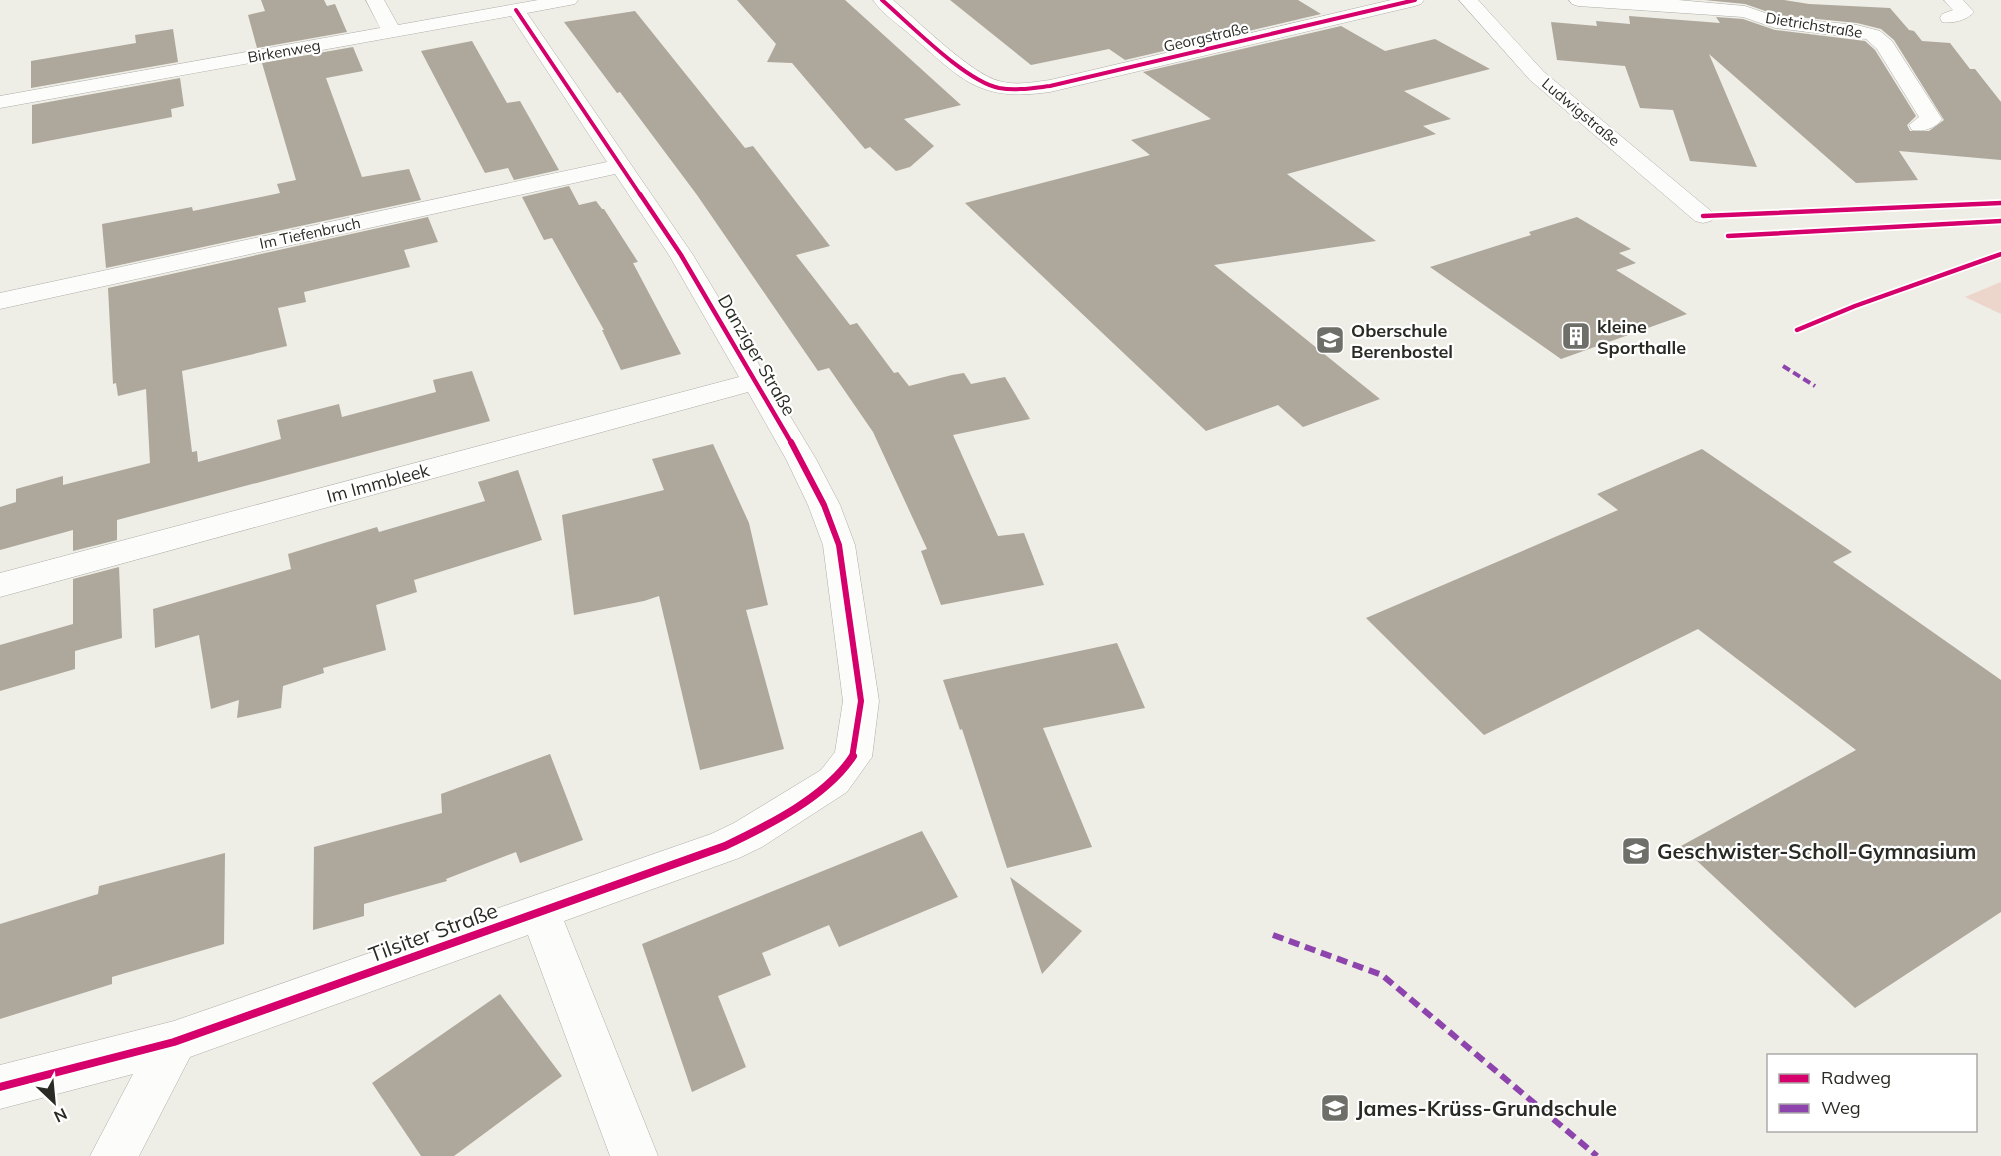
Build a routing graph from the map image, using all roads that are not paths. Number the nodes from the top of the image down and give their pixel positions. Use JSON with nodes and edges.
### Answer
{"nodes":[{"id":1,"x":375,"y":0,"type":"edge"},
{"id":2,"x":569,"y":0,"type":"edge"},
{"id":3,"x":882,"y":0,"type":"edge"},
{"id":4,"x":1415,"y":0,"type":"edge"},
{"id":5,"x":1468,"y":0,"type":"edge"},
{"id":6,"x":1578,"y":0,"type":"edge"},
{"id":7,"x":1671,"y":3,"type":"edge"},
{"id":8,"x":516,"y":9,"type":"junction"},
{"id":9,"x":392,"y":32,"type":"junction"},
{"id":10,"x":0,"y":102,"type":"edge"},
{"id":11,"x":1920,"y":125,"type":"dead end"},
{"id":12,"x":620,"y":166,"type":"junction"},
{"id":13,"x":1702,"y":216,"type":"dead end"},
{"id":14,"x":0,"y":301,"type":"edge"},
{"id":15,"x":755,"y":381,"type":"junction"},
{"id":16,"x":0,"y":585,"type":"edge"},
{"id":17,"x":853,"y":757,"type":"joint"},
{"id":18,"x":540,"y":912,"type":"junction"},
{"id":19,"x":174,"y":1042,"type":"junction"},
{"id":20,"x":0,"y":1087,"type":"edge"},
{"id":21,"x":114,"y":1156,"type":"edge"},
{"id":22,"x":634,"y":1156,"type":"edge"}],
"edges":[{"from":1,"to":9,"type":"street"},
{"from":2,"to":8,"type":"street","name":"Birkenweg"},
{"from":3,"to":4,"type":"street","name":"Georgstraße"},
{"from":5,"to":13,"type":"street","name":"Ludwigstraße"},
{"from":6,"to":7,"type":"street","name":"Dietrichstraße"},
{"from":7,"to":11,"type":"street","name":"Dietrichstraße"},
{"from":8,"to":9,"type":"street","name":"Birkenweg"},
{"from":8,"to":12,"type":"street","name":"Danziger Straße"},
{"from":9,"to":10,"type":"street","name":"Birkenweg"},
{"from":12,"to":14,"type":"street","name":"Im Tiefenbruch"},
{"from":12,"to":15,"type":"street","name":"Danziger Straße"},
{"from":15,"to":16,"type":"street","name":"Im Immbleek"},
{"from":15,"to":17,"type":"street","name":"Danziger Straße"},
{"from":17,"to":18,"type":"street","name":"Tilsiter Straße"},
{"from":18,"to":19,"type":"street","name":"Tilsiter Straße"},
{"from":18,"to":22,"type":"street"},
{"from":19,"to":20,"type":"street","name":"Tilsiter Straße"},
{"from":19,"to":21,"type":"street"}]}
